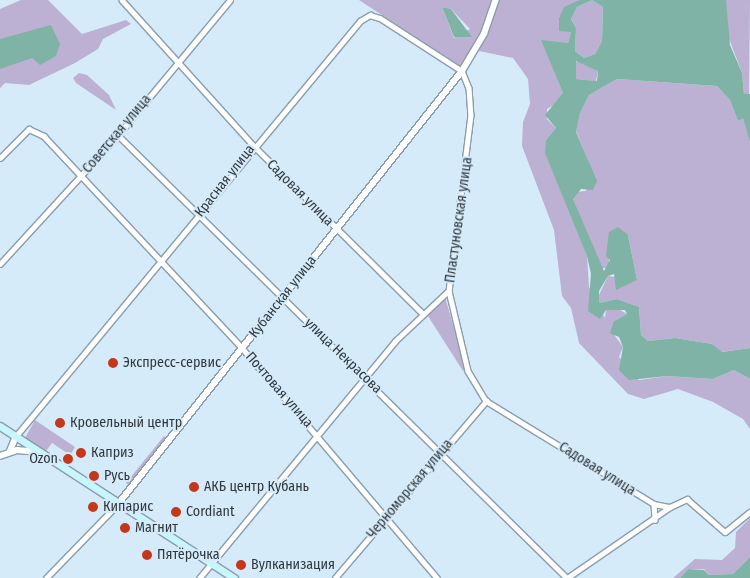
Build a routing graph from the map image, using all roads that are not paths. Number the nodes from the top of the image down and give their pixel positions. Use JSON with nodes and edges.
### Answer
{"nodes":[{"id":1,"x":122,"y":0,"type":"edge"},
{"id":2,"x":230,"y":0,"type":"edge"},
{"id":3,"x":496,"y":0,"type":"edge"},
{"id":4,"x":177,"y":62,"type":"junction"},
{"id":5,"x":462,"y":71,"type":"junction"},
{"id":6,"x":118,"y":135,"type":"junction"},
{"id":7,"x":253,"y":145,"type":"junction"},
{"id":8,"x":0,"y":158,"type":"edge"},
{"id":9,"x":81,"y":177,"type":"junction"},
{"id":10,"x":200,"y":214,"type":"junction"},
{"id":11,"x":337,"y":229,"type":"junction"},
{"id":12,"x":162,"y":262,"type":"junction"},
{"id":13,"x":0,"y":264,"type":"edge"},
{"id":14,"x":449,"y":291,"type":"junction"},
{"id":15,"x":282,"y":298,"type":"junction"},
{"id":16,"x":423,"y":314,"type":"junction"},
{"id":17,"x":243,"y":349,"type":"junction"},
{"id":18,"x":366,"y":378,"type":"junction"},
{"id":19,"x":486,"y":401,"type":"junction"},
{"id":20,"x":0,"y":426,"type":"edge"},
{"id":21,"x":318,"y":435,"type":"junction"},
{"id":22,"x":16,"y":436,"type":"junction"},
{"id":23,"x":10,"y":451,"type":"junction"},
{"id":24,"x":441,"y":452,"type":"junction"},
{"id":25,"x":42,"y":453,"type":"junction"},
{"id":26,"x":0,"y":456,"type":"edge"},
{"id":27,"x":119,"y":503,"type":"junction"},
{"id":28,"x":654,"y":504,"type":"junction"},
{"id":29,"x":670,"y":507,"type":"junction"},
{"id":30,"x":750,"y":512,"type":"edge"},
{"id":31,"x":387,"y":517,"type":"junction"},
{"id":32,"x":655,"y":520,"type":"junction"},
{"id":33,"x":213,"y":565,"type":"junction"},
{"id":34,"x":46,"y":578,"type":"edge"},
{"id":35,"x":200,"y":578,"type":"edge"},
{"id":36,"x":234,"y":578,"type":"edge"},
{"id":37,"x":335,"y":578,"type":"edge"},
{"id":38,"x":437,"y":578,"type":"edge"},
{"id":39,"x":567,"y":578,"type":"edge"}],
"edges":[{"from":1,"to":4,"type":"street","name":"Садовая улица"},
{"from":2,"to":4,"type":"street","name":"Советская улица"},
{"from":3,"to":5,"type":"street","name":"Кубанская улица"},
{"from":4,"to":6,"type":"street","name":"Советская улица"},
{"from":4,"to":7,"type":"street","name":"Садовая улица"},
{"from":5,"to":7,"type":"street","name":"Красная улица"},
{"from":5,"to":11,"type":"street","name":"Кубанская улица"},
{"from":5,"to":14,"type":"street","name":"Пластуновская улица"},
{"from":6,"to":9,"type":"street","name":"Советская улица"},
{"from":6,"to":10,"type":"street","name":"улица Некрасова"},
{"from":7,"to":10,"type":"street","name":"Красная улица"},
{"from":7,"to":11,"type":"street","name":"Садовая улица"},
{"from":8,"to":9,"type":"street","name":"Почтовая улица"},
{"from":9,"to":12,"type":"street","name":"Почтовая улица"},
{"from":9,"to":13,"type":"street","name":"Советская улица"},
{"from":10,"to":12,"type":"street","name":"Красная улица"},
{"from":10,"to":15,"type":"street","name":"улица Некрасова"},
{"from":11,"to":15,"type":"street","name":"Кубанская улица"},
{"from":11,"to":16,"type":"street","name":"Садовая улица"},
{"from":12,"to":17,"type":"street","name":"Почтовая улица"},
{"from":12,"to":22,"type":"street","name":"Красная улица"},
{"from":14,"to":16,"type":"street","name":"Пластуновская улица"},
{"from":14,"to":19,"type":"street","name":"Садовая улица"},
{"from":15,"to":17,"type":"street","name":"Кубанская улица"},
{"from":15,"to":18,"type":"street","name":"улица Некрасова"},
{"from":16,"to":18,"type":"street","name":"Пластуновская улица"},
{"from":17,"to":21,"type":"street","name":"Почтовая улица"},
{"from":17,"to":27,"type":"street","name":"Кубанская улица"},
{"from":18,"to":21,"type":"street","name":"Пластуновская улица"},
{"from":18,"to":24,"type":"street","name":"улица Некрасова"},
{"from":19,"to":24,"type":"street","name":"Черноморская улица"},
{"from":19,"to":28,"type":"street","name":"Садовая улица"},
{"from":20,"to":22,"type":"main road"},
{"from":21,"to":31,"type":"street","name":"Почтовая улица"},
{"from":21,"to":33,"type":"street","name":"Пластуновская улица"},
{"from":22,"to":23,"type":"street"},
{"from":22,"to":25,"type":"main road"},
{"from":23,"to":25,"type":"street"},
{"from":23,"to":26,"type":"street"},
{"from":24,"to":31,"type":"street","name":"Черноморская улица"},
{"from":24,"to":39,"type":"street","name":"улица Некрасова"},
{"from":25,"to":27,"type":"main road"},
{"from":27,"to":33,"type":"main road"},
{"from":27,"to":34,"type":"street","name":"Кубанская улица"},
{"from":28,"to":29,"type":"street","name":"Садовая улица"},
{"from":28,"to":32,"type":"street"},
{"from":29,"to":30,"type":"street","name":"Садовая улица"},
{"from":29,"to":32,"type":"street"},
{"from":31,"to":37,"type":"street","name":"Черноморская улица"},
{"from":31,"to":38,"type":"street","name":"Почтовая улица"},
{"from":32,"to":39,"type":"street"},
{"from":33,"to":35,"type":"street","name":"Пластуновская улица"},
{"from":33,"to":36,"type":"main road"}]}
